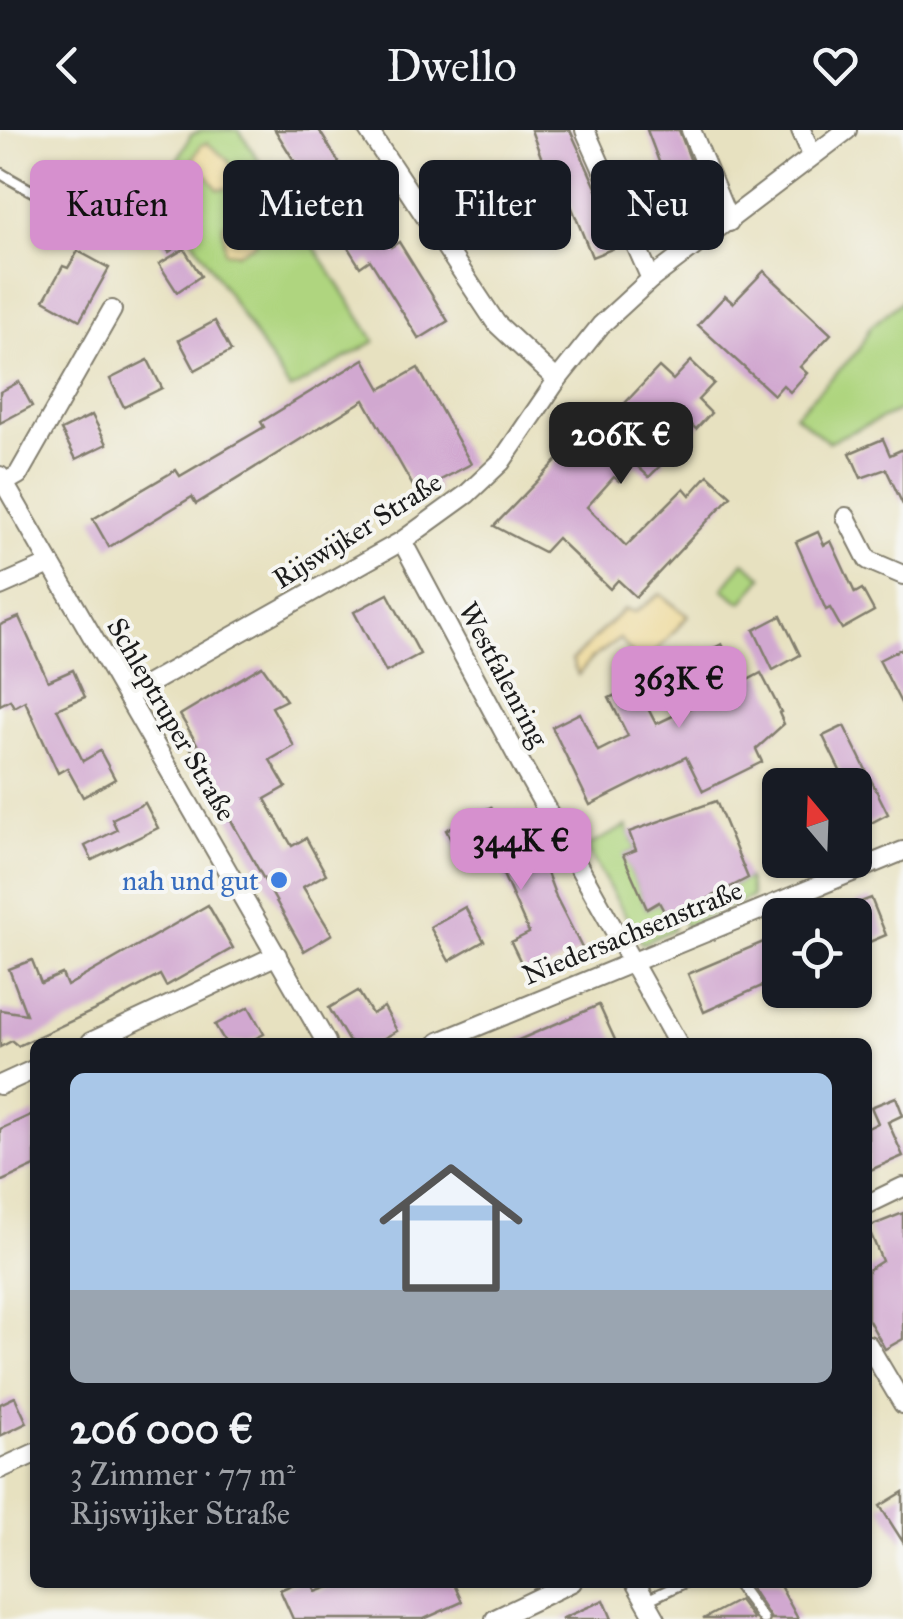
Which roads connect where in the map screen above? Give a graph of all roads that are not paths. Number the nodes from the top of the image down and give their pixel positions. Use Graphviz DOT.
graph roads {
  1 [pos="368,130"];
  2 [pos="585,130"];
  3 [pos="691,130"];
  4 [pos="802,130"];
  5 [pos="847,130"];
  6 [pos="812,155"];
  7 [pos="0,173"];
  8 [pos="30,190"];
  9 [pos="729,222"];
  10 [pos="651,279"];
  11 [pos="112,310"];
  12 [pos="557,380"];
  13 [pos="2,480"];
  14 [pos="846,517"];
  15 [pos="402,540"];
  16 [pos="50,564"];
  17 [pos="903,575"];
  18 [pos="0,586"];
  19 [pos="126,696"];
  20 [pos="903,850"];
  21 [pos="277,955"];
  22 [pos="631,961"];
  23 [pos="100,1038"];
  24 [pos="324,1038"];
  25 [pos="448,1038"];
  26 [pos="675,1038"];
  27 [pos="30,1071"];
  28 [pos="0,1085"];
  29 [pos="903,1187"];
  30 [pos="872,1202"];
  31 [pos="872,1352"];
  32 [pos="903,1404"];
  33 [pos="30,1454"];
  34 [pos="0,1469"];
  35 [pos="560,1588"];
  36 [pos="638,1588"];
  37 [pos="672,1588"];
  38 [pos="740,1588"];
  39 [pos="645,1601"];
  40 [pos="495,1619"];
  41 [pos="656,1619"];
  42 [pos="763,1619"];
  1 -- 12 [label="street"];
  2 -- 10 [label="street"];
  3 -- 9 [label="street"];
  4 -- 6 [label="street"];
  5 -- 6 [label="street, Rijswijker Straße"];
  6 -- 9 [label="street, Rijswijker Straße"];
  7 -- 8 [label="lane"];
  9 -- 10 [label="street, Rijswijker Straße"];
  10 -- 12 [label="street, Rijswijker Straße"];
  11 -- 13 [label="street"];
  12 -- 15 [label="street, Rijswijker Straße"];
  13 -- 16 [label="street, Schleptruper Straße"];
  14 -- 17 [label="street"];
  15 -- 19 [label="street, Rijswijker Straße"];
  15 -- 22 [label="street, Westfalenring"];
  16 -- 18 [label="street"];
  16 -- 19 [label="street, Schleptruper Straße"];
  19 -- 21 [label="street, Schleptruper Straße"];
  20 -- 22 [label="street, Niedersachsenstraße"];
  21 -- 23 [label="street"];
  21 -- 24 [label="street, Schleptruper Straße"];
  22 -- 25 [label="street, Niedersachsenstraße"];
  22 -- 26 [label="street, Westfalenring"];
  27 -- 28 [label="street"];
  29 -- 30 [label="street"];
  31 -- 32 [label="street"];
  33 -- 34 [label="street"];
  35 -- 40 [label="street"];
  36 -- 39 [label="street"];
  37 -- 39 [label="lane"];
  38 -- 42 [label="lane"];
  39 -- 41 [label="street"];
}
